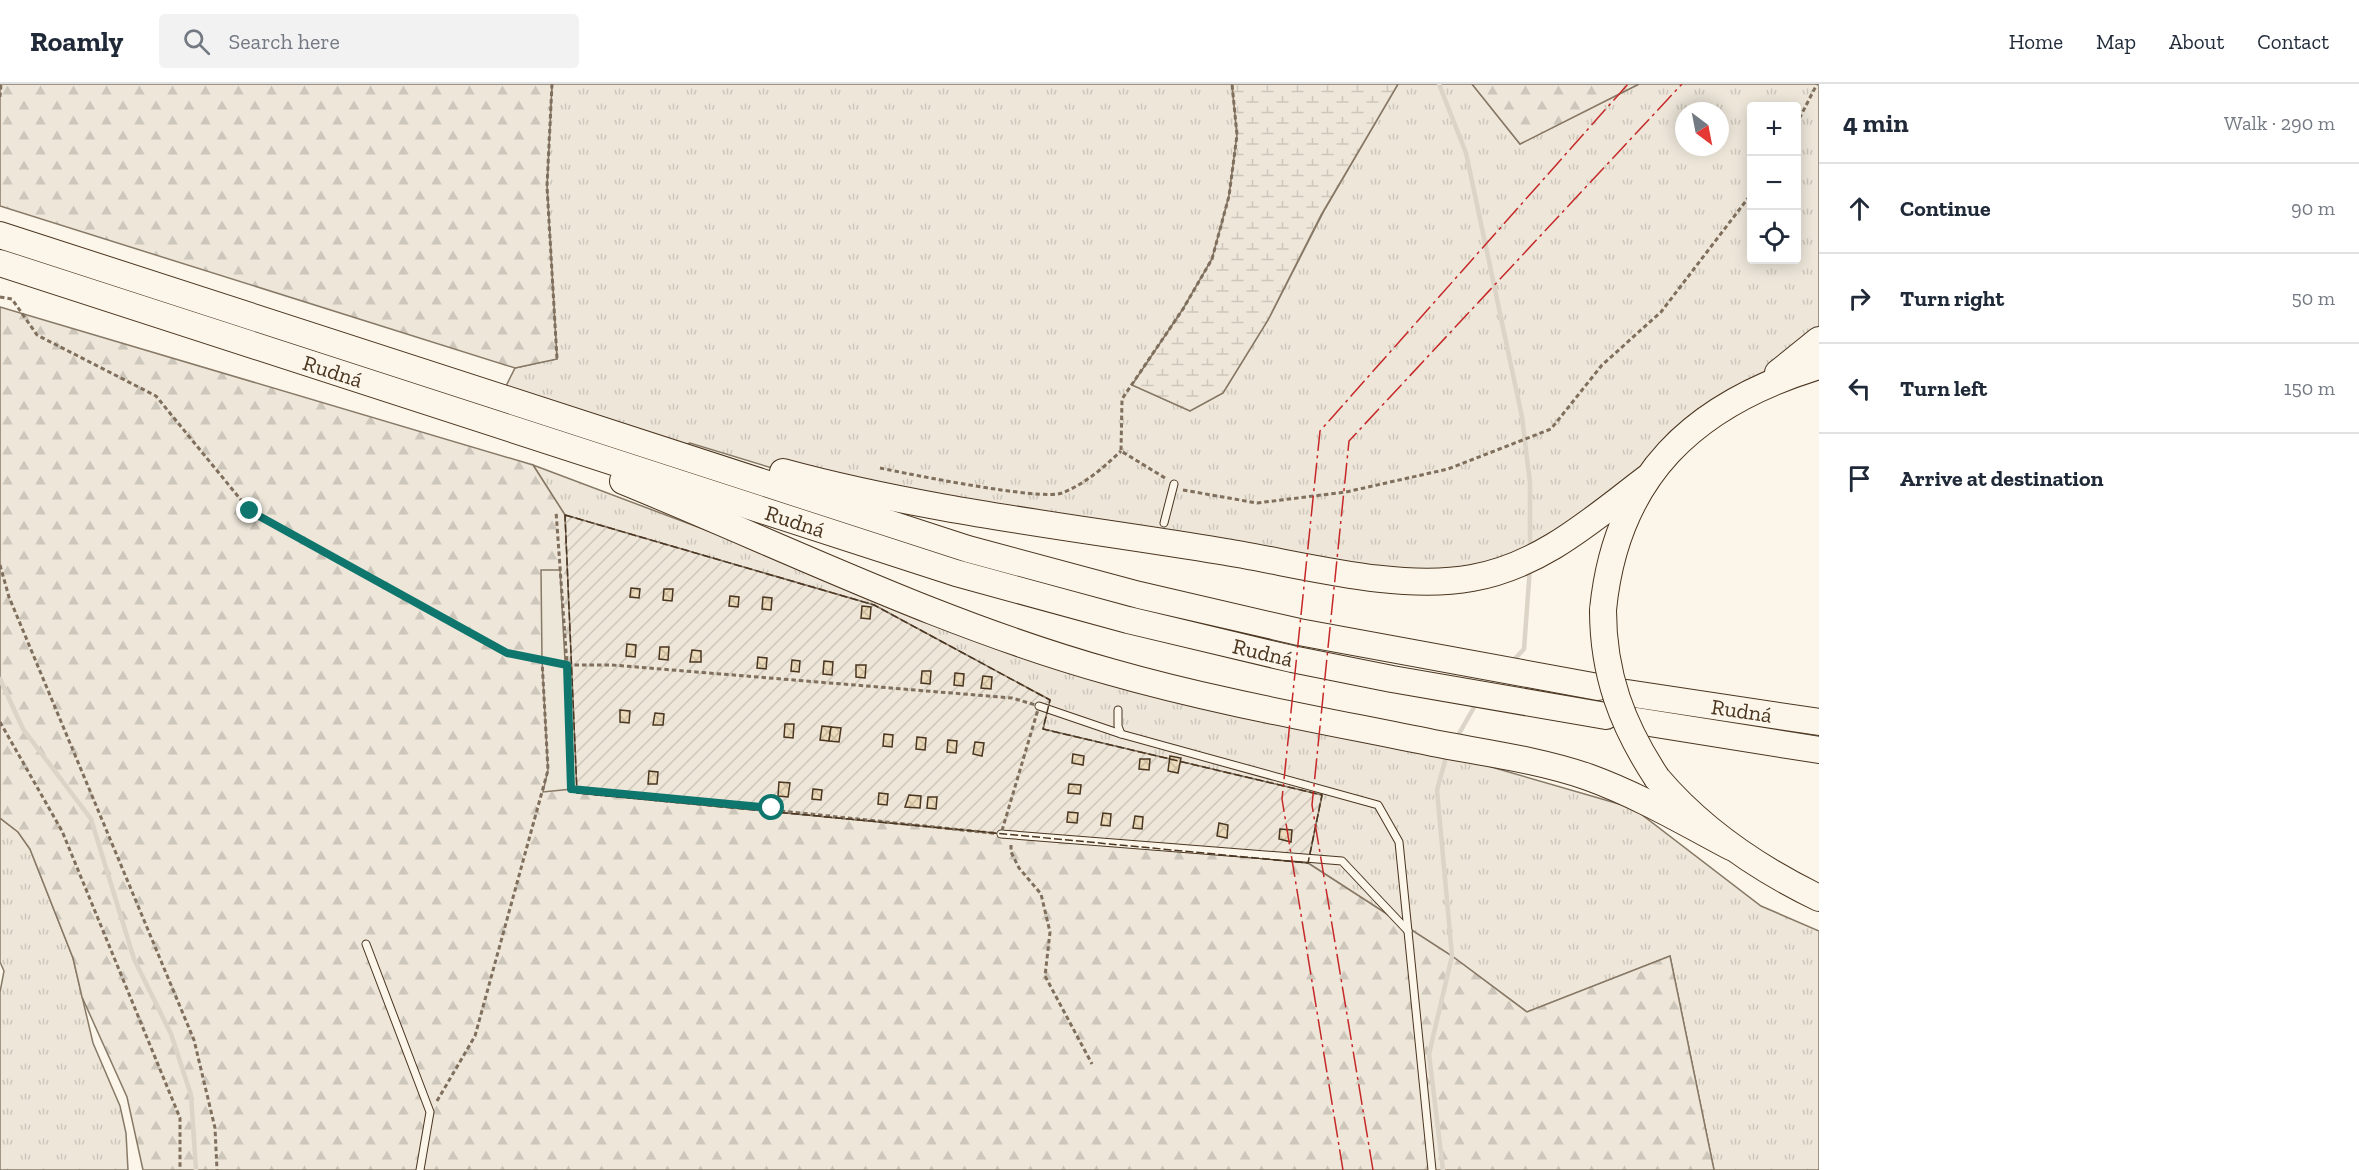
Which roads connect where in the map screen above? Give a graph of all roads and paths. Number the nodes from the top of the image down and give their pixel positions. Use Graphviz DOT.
graph roads {
  1 [pos="1,84"];
  2 [pos="552,84"];
  3 [pos="1232,84"];
  4 [pos="1817,84"];
  5 [pos="0,97"];
  6 [pos="1801,117"];
  7 [pos="1747,199"];
  8 [pos="0,235"];
  9 [pos="0,263"];
  10 [pos="0,297"];
  11 [pos="1819,340"];
  12 [pos="557,359"];
  13 [pos="1819,366"];
  14 [pos="1762,386"];
  15 [pos="468,415"];
  16 [pos="668,450"];
  17 [pos="1121,451"];
  18 [pos="880,468"];
  19 [pos="1647,478"];
  20 [pos="1174,484"];
  21 [pos="556,511"];
  22 [pos="1164,523"];
  23 [pos="0,565"];
  24 [pos="542,660"];
  25 [pos="567,665"];
  26 [pos="1598,687"];
  27 [pos="1627,693"];
  28 [pos="1039,706"];
  29 [pos="1118,710"];
  30 [pos="1606,716"];
  31 [pos="1637,720"];
  32 [pos="0,722"];
  33 [pos="1819,722"];
  34 [pos="1121,734"];
  35 [pos="1819,750"];
  36 [pos="1001,834"];
  37 [pos="1011,843"];
  38 [pos="1731,847"];
  39 [pos="1819,898"];
  40 [pos="1409,931"];
  41 [pos="366,945"];
  42 [pos="1092,1064"];
  43 [pos="430,1112"];
  44 [pos="180,1170"];
  45 [pos="217,1170"];
  46 [pos="420,1170"];
  47 [pos="1432,1170"];
  1 -- 5 [label="path"];
  2 -- 12 [label="path"];
  3 -- 17 [label="path"];
  4 -- 6 [label="path"];
  7 -- 20 [label="path"];
  8 -- 16 [label="highway, Rudná"];
  9 -- 15 [label="highway, Rudná"];
  10 -- 24 [label="path"];
  11 -- 14 [label="highway"];
  13 -- 14 [label="highway"];
  14 -- 19 [label="highway"];
  15 -- 30 [label="highway, Rudná"];
  15 -- 38 [label="highway"];
  16 -- 19 [label="highway"];
  16 -- 26 [label="highway, Rudná"];
  17 -- 18 [label="path"];
  17 -- 20 [label="path"];
  19 -- 38 [label="highway, bridge"];
  20 -- 22 [label="lane"];
  21 -- 25 [label="path"];
  23 -- 45 [label="path"];
  24 -- 25 [label="path"];
  24 -- 43 [label="path"];
  25 -- 28 [label="path"];
  25 -- 36 [label="path"];
  27 -- 33 [label="highway, Rudná"];
  28 -- 34 [label="lane"];
  28 -- 36 [label="path"];
  29 -- 34 [label="lane"];
  31 -- 35 [label="highway, Rudná"];
  32 -- 44 [label="path"];
  34 -- 40 [label="lane"];
  36 -- 40 [label="lane"];
  37 -- 42 [label="path"];
  38 -- 39 [label="highway"];
  40 -- 47 [label="lane"];
  41 -- 43 [label="lane"];
  43 -- 46 [label="lane"];
}
